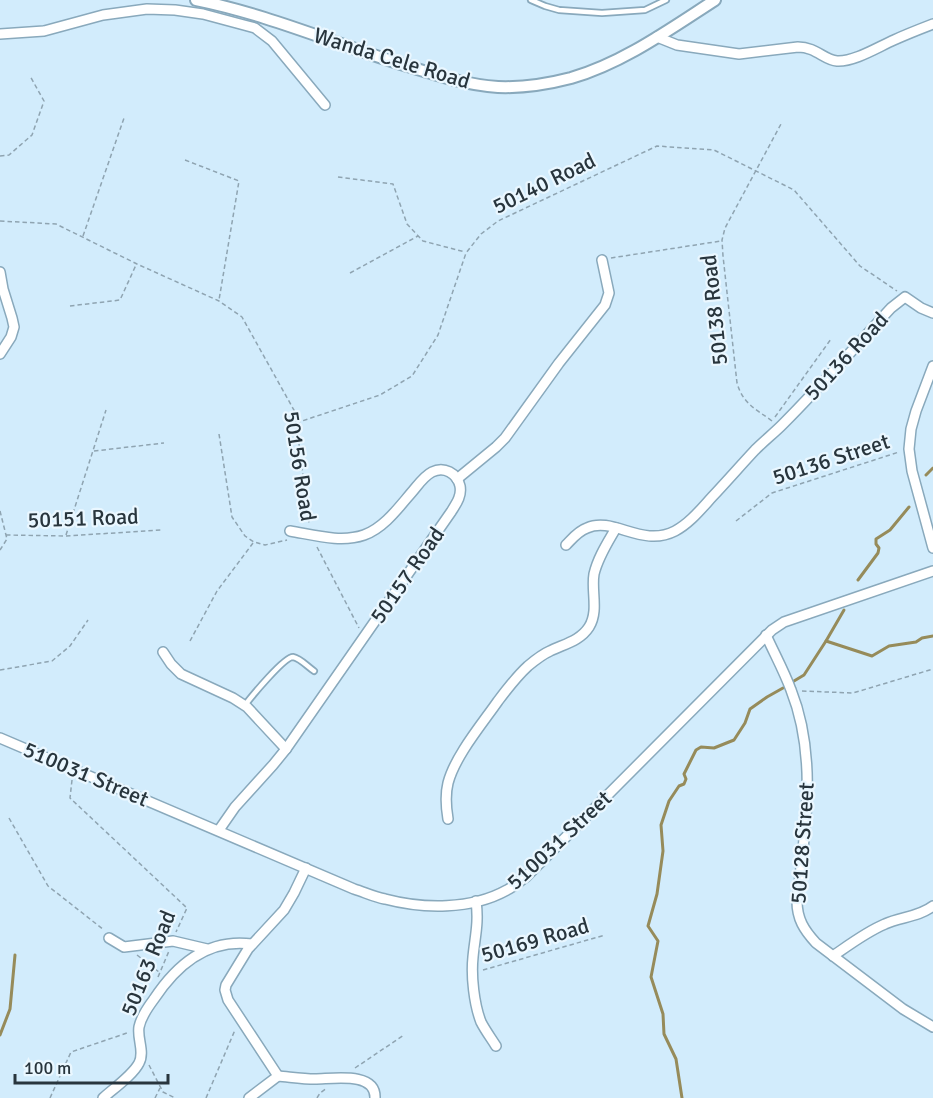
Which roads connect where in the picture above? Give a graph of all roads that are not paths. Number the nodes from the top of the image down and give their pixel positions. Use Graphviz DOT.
graph roads {
  1 [pos="196,0"];
  2 [pos="531,0"];
  3 [pos="666,0"];
  4 [pos="715,0"];
  5 [pos="933,24"];
  6 [pos="0,34"];
  7 [pos="657,37"];
  8 [pos="325,105"];
  9 [pos="602,260"];
  10 [pos="0,272"];
  11 [pos="933,313"];
  12 [pos="0,354"];
  13 [pos="933,366"];
  14 [pos="457,479"];
  15 [pos="616,528"];
  16 [pos="289,536"];
  17 [pos="566,546"];
  18 [pos="933,548"];
  19 [pos="933,571"];
  20 [pos="766,635"];
  21 [pos="163,652"];
  22 [pos="314,671"];
  23 [pos="244,705"];
  24 [pos="0,738"];
  25 [pos="286,749"];
  26 [pos="448,819"];
  27 [pos="219,830"];
  28 [pos="306,868"];
  29 [pos="476,901"];
  30 [pos="933,906"];
  31 [pos="109,936"];
  32 [pos="252,944"];
  33 [pos="207,949"];
  34 [pos="833,957"];
  35 [pos="933,1027"];
  36 [pos="496,1046"];
  37 [pos="278,1076"];
  38 [pos="103,1098"];
  39 [pos="249,1098"];
  40 [pos="375,1098"];
  1 -- 7 [label="street, Wanda Cele Road"];
  2 -- 3 [label="lane"];
  4 -- 7 [label="street, Wanda Cele Road"];
  5 -- 7 [label="street"];
  6 -- 8 [label="street"];
  9 -- 14 [label="street"];
  10 -- 12 [label="street"];
  11 -- 15 [label="street, 50136 Road"];
  13 -- 18 [label="street"];
  14 -- 16 [label="street"];
  14 -- 25 [label="street, 50157 Road"];
  15 -- 17 [label="street, 50136 Road"];
  15 -- 26 [label="street"];
  19 -- 20 [label="street, 510031 Street"];
  20 -- 29 [label="street, 510031 Street"];
  20 -- 34 [label="street, 50128 Street"];
  21 -- 23 [label="street"];
  22 -- 23 [label="lane"];
  23 -- 25 [label="street"];
  24 -- 27 [label="street, 510031 Street"];
  25 -- 27 [label="street"];
  27 -- 28 [label="street, 510031 Street"];
  28 -- 29 [label="street, 510031 Street"];
  28 -- 32 [label="street"];
  29 -- 36 [label="street"];
  30 -- 34 [label="street"];
  31 -- 33 [label="street"];
  32 -- 33 [label="street"];
  32 -- 37 [label="street"];
  33 -- 38 [label="street"];
  34 -- 35 [label="street, 50128 Street"];
  37 -- 39 [label="street"];
  37 -- 40 [label="street"];
}
